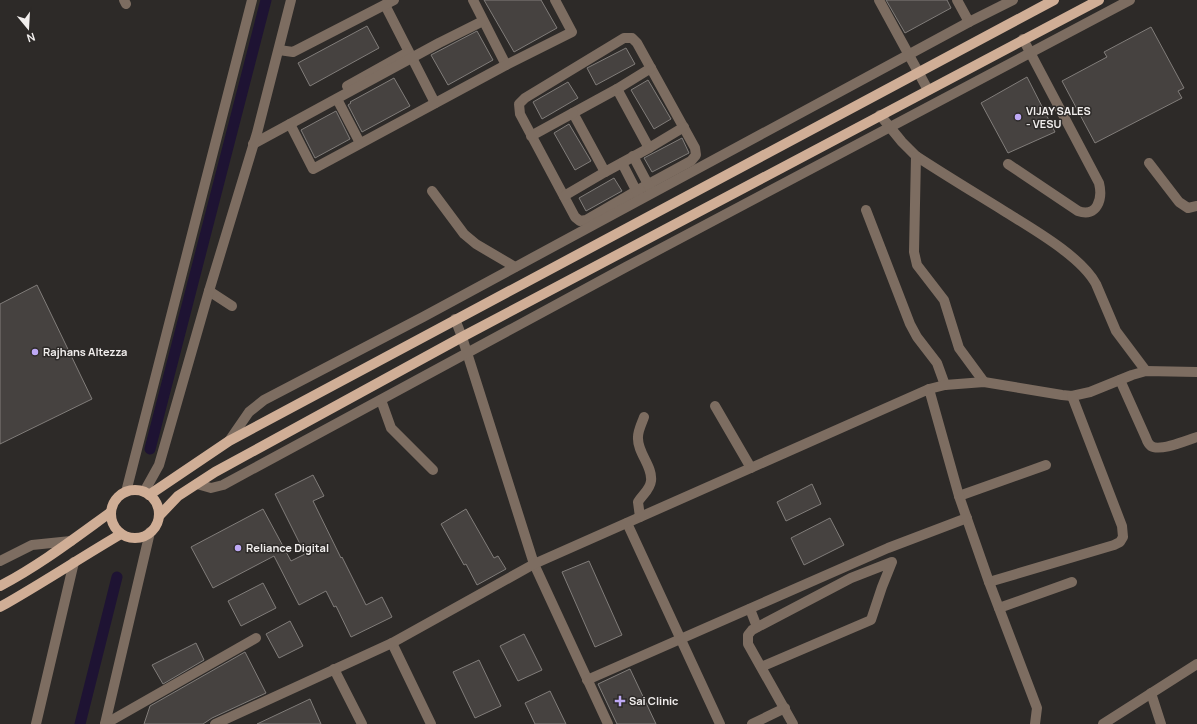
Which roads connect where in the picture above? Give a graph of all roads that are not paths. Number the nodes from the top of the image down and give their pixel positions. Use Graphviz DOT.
graph roads {
  1 [pos="252,0"];
  2 [pos="291,0"];
  3 [pos="473,0"];
  4 [pos="555,0"];
  5 [pos="879,0"];
  6 [pos="1013,0"];
  7 [pos="1054,0"];
  8 [pos="1099,0"];
  9 [pos="1130,0"];
  10 [pos="958,1"];
  11 [pos="389,2"];
  12 [pos="483,21"];
  13 [pos="969,22"];
  14 [pos="1023,39"];
  15 [pos="279,50"];
  16 [pos="1030,52"];
  17 [pos="410,55"];
  18 [pos="909,55"];
  19 [pos="506,65"];
  20 [pos="651,68"];
  21 [pos="918,72"];
  22 [pos="617,88"];
  23 [pos="928,90"];
  24 [pos="337,99"];
  25 [pos="435,103"];
  26 [pos="573,113"];
  27 [pos="880,115"];
  28 [pos="285,125"];
  29 [pos="684,127"];
  30 [pos="890,127"];
  31 [pos="531,136"];
  32 [pos="255,140"];
  33 [pos="360,143"];
  34 [pos="649,148"];
  35 [pos="634,156"];
  36 [pos="916,156"];
  37 [pos="622,163"];
  38 [pos="1149,163"];
  39 [pos="1008,164"];
  40 [pos="605,172"];
  41 [pos="650,188"];
  42 [pos="432,191"];
  43 [pos="639,195"];
  44 [pos="564,196"];
  45 [pos="1197,206"];
  46 [pos="866,210"];
  47 [pos="515,267"];
  48 [pos="209,290"];
  49 [pos="232,306"];
  50 [pos="455,319"];
  51 [pos="462,337"];
  52 [pos="468,354"];
  53 [pos="1146,371"];
  54 [pos="1197,372"];
  55 [pos="1120,380"];
  56 [pos="984,382"];
  57 [pos="945,385"];
  58 [pos="929,390"];
  59 [pos="1072,396"];
  60 [pos="381,400"];
  61 [pos="715,406"];
  62 [pos="644,417"];
  63 [pos="1197,437"];
  64 [pos="228,441"];
  65 [pos="1046,465"];
  66 [pos="751,468"];
  67 [pos="433,470"];
  68 [pos="197,484"];
  69 [pos="126,492"];
  70 [pos="146,493"];
  71 [pos="959,496"];
  72 [pos="111,512"];
  73 [pos="159,516"];
  74 [pos="640,517"];
  75 [pos="967,518"];
  76 [pos="627,523"];
  77 [pos="150,532"];
  78 [pos="121,534"];
  79 [pos="71,541"];
  80 [pos="0,561"];
  81 [pos="74,562"];
  82 [pos="534,564"];
  83 [pos="989,582"];
  84 [pos="1072,582"];
  85 [pos="0,586"];
  86 [pos="0,607"];
  87 [pos="999,608"];
  88 [pos="750,609"];
  89 [pos="757,627"];
  90 [pos="256,638"];
  91 [pos="680,639"];
  92 [pos="392,643"];
  93 [pos="1197,664"];
  94 [pos="761,667"];
  95 [pos="334,669"];
  96 [pos="587,680"];
  97 [pos="1151,693"];
  98 [pos="785,708"];
  99 [pos="36,724"];
  100 [pos="105,724"];
  101 [pos="215,724"];
  102 [pos="362,724"];
  103 [pos="431,724"];
  104 [pos="608,724"];
  105 [pos="720,724"];
  106 [pos="752,724"];
  107 [pos="793,724"];
  108 [pos="1035,724"];
  109 [pos="1103,724"];
  110 [pos="1161,724"];
  1 -- 69 [label="street"];
  2 -- 15 [label="street"];
  3 -- 12 [label="street"];
  4 -- 19 [label="street"];
  5 -- 18 [label="street"];
  6 -- 13 [label="street"];
  7 -- 21 [label="main road"];
  8 -- 14 [label="main road"];
  9 -- 16 [label="street"];
  10 -- 13 [label="street"];
  11 -- 15 [label="street"];
  11 -- 17 [label="street"];
  12 -- 17 [label="street"];
  12 -- 19 [label="street"];
  13 -- 18 [label="street"];
  14 -- 16 [label="street"];
  14 -- 23 [label="main road"];
  15 -- 32 [label="street"];
  16 -- 30 [label="street"];
  16 -- 39 [label="street"];
  17 -- 24 [label="street"];
  17 -- 25 [label="street"];
  17 -- 28 [label="street"];
  18 -- 21 [label="street"];
  18 -- 41 [label="street"];
  19 -- 25 [label="street"];
  20 -- 22 [label="street"];
  20 -- 29 [label="street"];
  20 -- 31 [label="street"];
  21 -- 23 [label="street"];
  21 -- 50 [label="main road"];
  22 -- 26 [label="street"];
  22 -- 34 [label="street"];
  23 -- 27 [label="main road"];
  24 -- 28 [label="street"];
  24 -- 33 [label="street"];
  25 -- 33 [label="street"];
  26 -- 31 [label="street"];
  26 -- 40 [label="street"];
  27 -- 30 [label="street"];
  27 -- 51 [label="main road"];
  28 -- 32 [label="street"];
  28 -- 33 [label="street"];
  29 -- 34 [label="street"];
  29 -- 41 [label="street"];
  30 -- 36 [label="street"];
  30 -- 52 [label="street"];
  31 -- 44 [label="street"];
  32 -- 48 [label="street"];
  34 -- 35 [label="street"];
  35 -- 37 [label="street"];
  35 -- 41 [label="street"];
  36 -- 53 [label="street"];
  36 -- 56 [label="street"];
  37 -- 40 [label="street"];
  37 -- 43 [label="street"];
  38 -- 45 [label="street"];
  40 -- 44 [label="street"];
  41 -- 43 [label="street"];
  42 -- 47 [label="street"];
  43 -- 44 [label="street"];
  43 -- 47 [label="street"];
  46 -- 57 [label="street"];
  47 -- 64 [label="street"];
  48 -- 49 [label="street"];
  48 -- 70 [label="street"];
  50 -- 51 [label="street"];
  50 -- 64 [label="main road"];
  51 -- 52 [label="street"];
  51 -- 68 [label="main road"];
  52 -- 60 [label="street"];
  52 -- 82 [label="street"];
  53 -- 54 [label="street"];
  53 -- 55 [label="street"];
  55 -- 59 [label="street"];
  55 -- 63 [label="street"];
  56 -- 57 [label="street"];
  56 -- 59 [label="street"];
  57 -- 58 [label="street"];
  58 -- 66 [label="street"];
  58 -- 71 [label="street"];
  59 -- 83 [label="street"];
  60 -- 67 [label="street"];
  60 -- 68 [label="street"];
  61 -- 66 [label="street"];
  62 -- 74 [label="street"];
  64 -- 70 [label="main road"];
  65 -- 71 [label="street"];
  66 -- 74 [label="street"];
  68 -- 73 [label="main road"];
  69 -- 70 [label="main road"];
  69 -- 72 [label="main road"];
  70 -- 73 [label="main road"];
  71 -- 75 [label="street"];
  72 -- 78 [label="main road"];
  72 -- 79 [label="main road"];
  73 -- 77 [label="main road"];
  74 -- 76 [label="street"];
  75 -- 83 [label="street"];
  75 -- 88 [label="street"];
  76 -- 82 [label="street"];
  76 -- 91 [label="street"];
  77 -- 78 [label="main road"];
  77 -- 100 [label="street"];
  78 -- 81 [label="main road"];
  79 -- 80 [label="street"];
  79 -- 85 [label="main road"];
  81 -- 86 [label="main road"];
  81 -- 99 [label="street"];
  82 -- 92 [label="street"];
  82 -- 96 [label="street"];
  83 -- 87 [label="street"];
  84 -- 87 [label="street"];
  87 -- 108 [label="street"];
  88 -- 89 [label="street"];
  88 -- 91 [label="street"];
  89 -- 94 [label="street"];
  89 -- 94 [label="street"];
  90 -- 100 [label="street"];
  91 -- 96 [label="street"];
  91 -- 105 [label="street"];
  92 -- 95 [label="street"];
  92 -- 103 [label="street"];
  93 -- 97 [label="street"];
  94 -- 98 [label="street"];
  95 -- 101 [label="street"];
  95 -- 102 [label="street"];
  96 -- 104 [label="street"];
  97 -- 109 [label="street"];
  97 -- 110 [label="street"];
  98 -- 106 [label="street"];
  98 -- 107 [label="street"];
}
